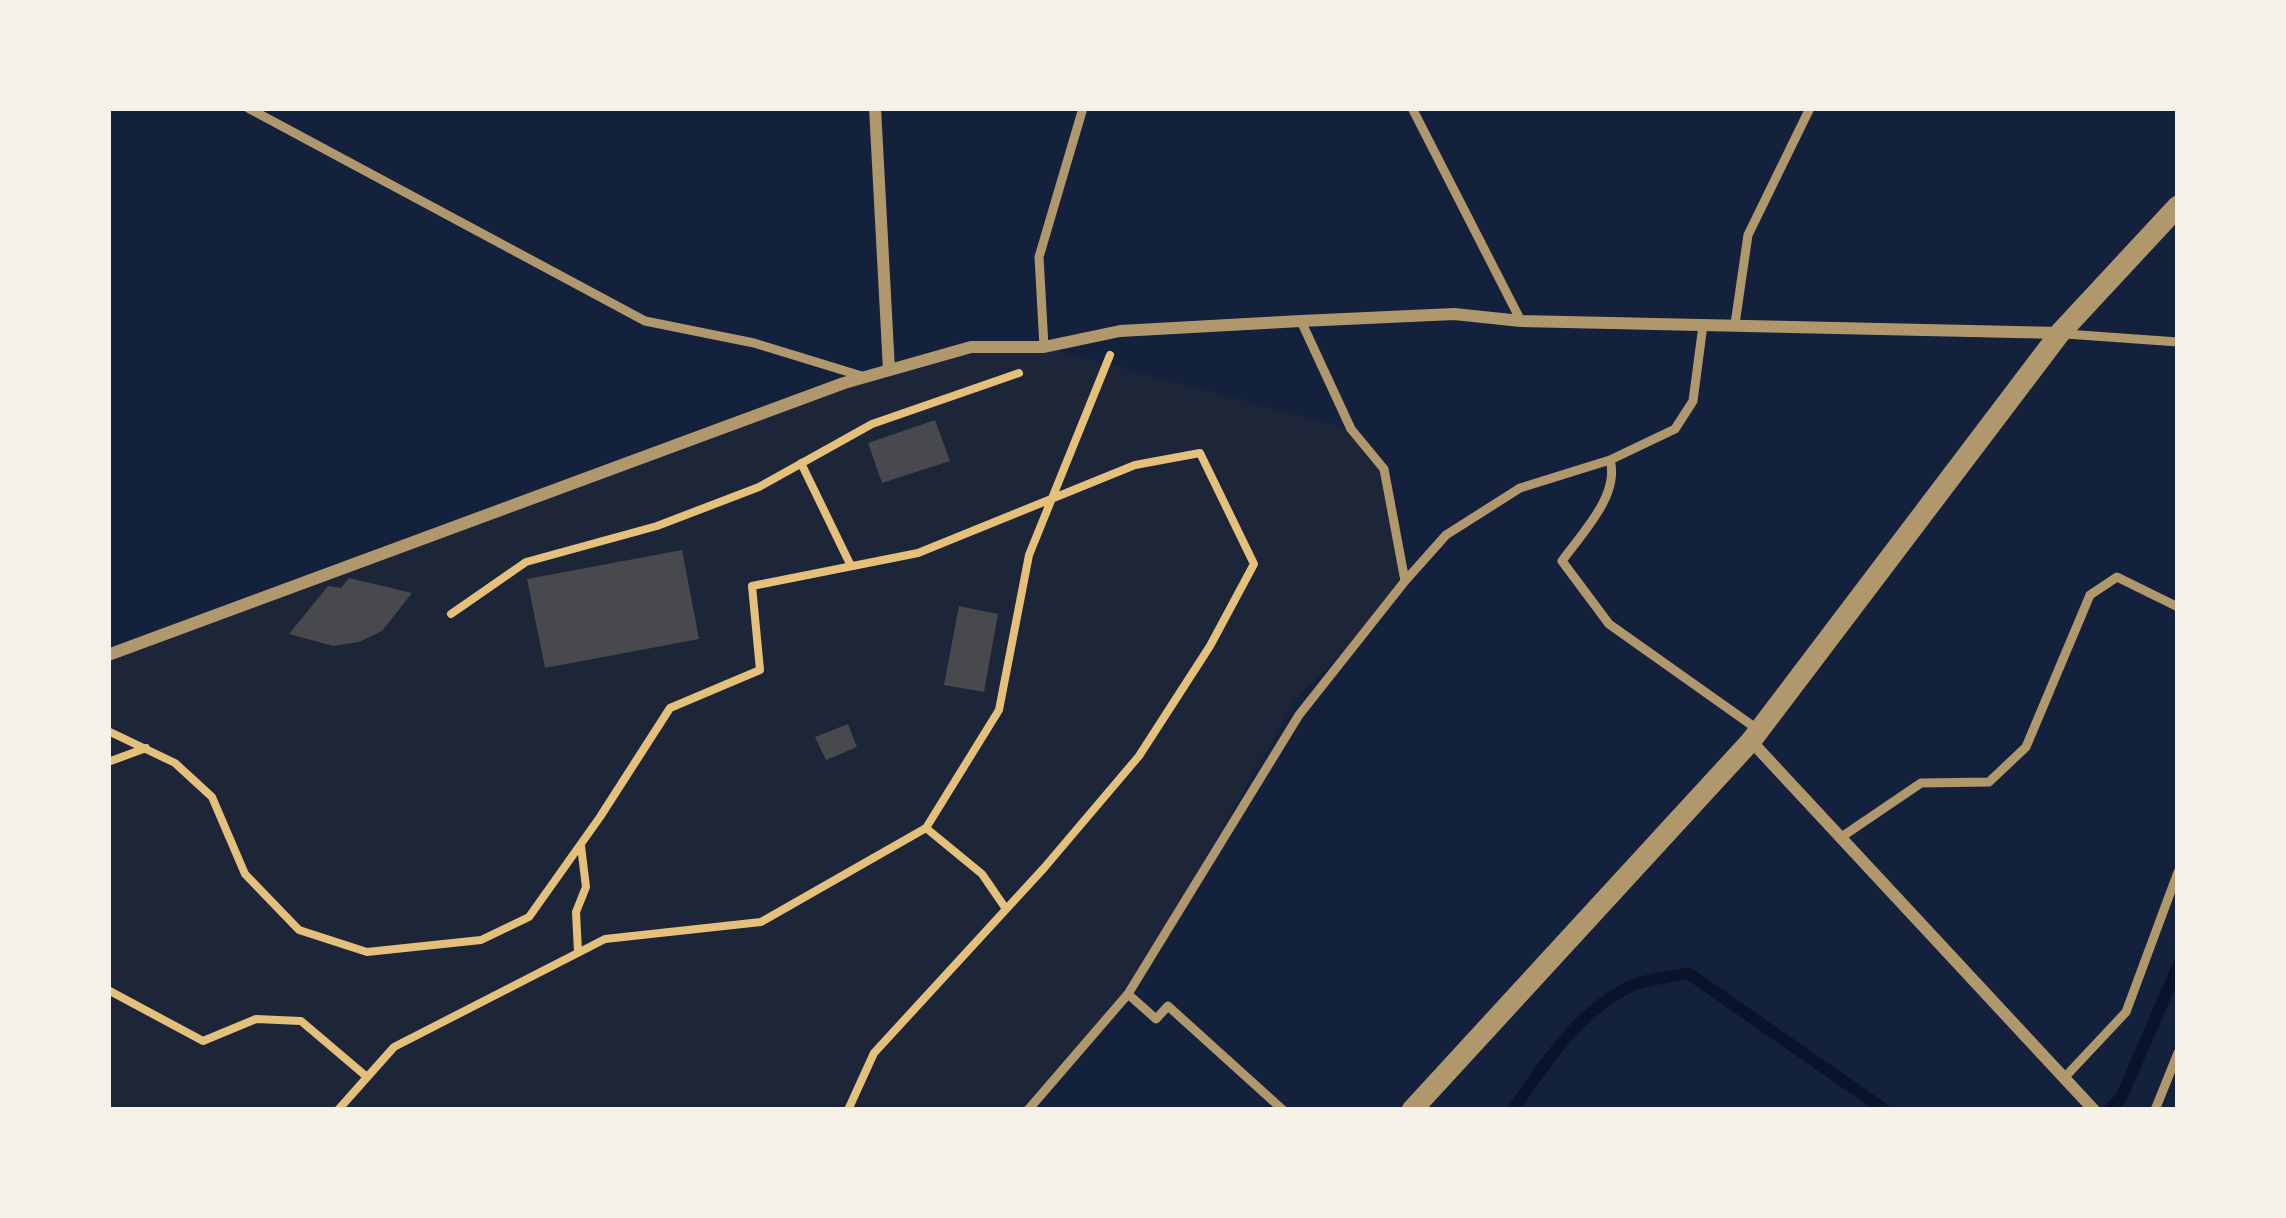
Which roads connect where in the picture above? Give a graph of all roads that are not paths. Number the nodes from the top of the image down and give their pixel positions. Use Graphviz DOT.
graph roads {
  1 [pos="248,108"];
  2 [pos="874,108"];
  3 [pos="1083,108"];
  4 [pos="1412,108"];
  5 [pos="1810,108"];
  6 [pos="2178,206"];
  7 [pos="1301,321"];
  8 [pos="1521,321"];
  9 [pos="1736,324"];
  10 [pos="1703,325"];
  11 [pos="2060,333"];
  12 [pos="2178,342"];
  13 [pos="1044,347"];
  14 [pos="889,370"];
  15 [pos="865,377"];
  16 [pos="1610,460"];
  17 [pos="1406,581"];
  18 [pos="2178,607"];
  19 [pos="108,655"];
  20 [pos="1755,736"];
  21 [pos="1840,838"];
  22 [pos="2178,872"];
  23 [pos="1128,994"];
  24 [pos="2178,1053"];
  25 [pos="2066,1077"];
  26 [pos="1028,1110"];
  27 [pos="1283,1110"];
  28 [pos="1412,1110"];
  29 [pos="2094,1110"];
  30 [pos="2155,1110"];
  1 -- 15 [label="lane"];
  2 -- 14 [label="street"];
  3 -- 13 [label="lane"];
  4 -- 8 [label="lane"];
  5 -- 9 [label="lane"];
  6 -- 11 [label="street"];
  7 -- 8 [label="street"];
  7 -- 13 [label="street"];
  7 -- 17 [label="lane"];
  8 -- 10 [label="street"];
  9 -- 10 [label="street"];
  9 -- 11 [label="street"];
  10 -- 16 [label="lane"];
  11 -- 12 [label="lane"];
  11 -- 20 [label="street"];
  13 -- 14 [label="street"];
  14 -- 15 [label="street"];
  15 -- 19 [label="street"];
  16 -- 17 [label="lane"];
  16 -- 20 [label="lane"];
  17 -- 23 [label="lane"];
  18 -- 21 [label="lane"];
  20 -- 21 [label="street"];
  20 -- 28 [label="street"];
  21 -- 25 [label="street"];
  22 -- 25 [label="lane"];
  23 -- 26 [label="lane"];
  23 -- 27 [label="lane"];
  24 -- 30 [label="lane"];
  25 -- 29 [label="street"];
}
